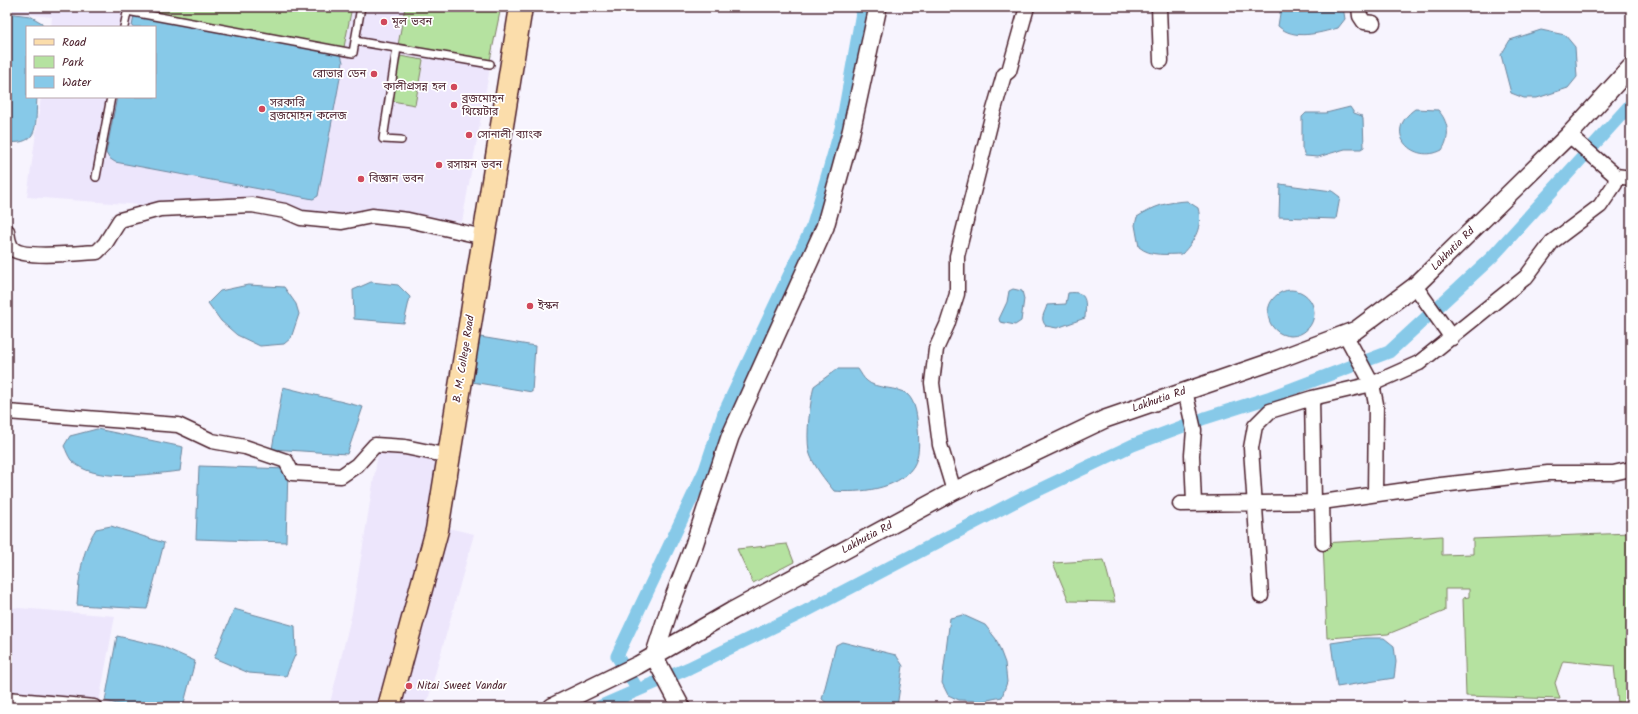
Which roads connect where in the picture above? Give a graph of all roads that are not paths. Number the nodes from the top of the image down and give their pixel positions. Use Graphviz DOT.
graph roads {
  1 [pos="361,7"];
  2 [pos="521,7"];
  3 [pos="878,7"];
  4 [pos="1027,7"];
  5 [pos="1158,7"];
  6 [pos="1359,7"];
  7 [pos="127,9"];
  8 [pos="1373,23"];
  9 [pos="124,26"];
  10 [pos="355,41"];
  11 [pos="397,48"];
  12 [pos="1161,61"];
  13 [pos="490,64"];
  14 [pos="1631,66"];
  15 [pos="111,98"];
  16 [pos="1569,135"];
  17 [pos="401,140"];
  18 [pos="1616,176"];
  19 [pos="96,177"];
  20 [pos="1631,178"];
  21 [pos="7,231"];
  22 [pos="484,237"];
  23 [pos="1415,286"];
  24 [pos="1345,334"];
  25 [pos="1452,338"];
  26 [pos="1372,384"];
  27 [pos="1185,391"];
  28 [pos="1312,398"];
  29 [pos="7,412"];
  30 [pos="449,456"];
  31 [pos="1631,469"];
  32 [pos="954,491"];
  33 [pos="1375,494"];
  34 [pos="1318,502"];
  35 [pos="1255,503"];
  36 [pos="1323,543"];
  37 [pos="1261,596"];
  38 [pos="656,660"];
  39 [pos="8,701"];
  40 [pos="94,707"];
  41 [pos="389,707"];
  42 [pos="552,707"];
  43 [pos="681,707"];
  1 -- 10 [label="lane"];
  2 -- 22 [label="main road, B. M. College Road"];
  3 -- 38 [label="street"];
  4 -- 32 [label="street"];
  5 -- 12 [label="street"];
  6 -- 8 [label="street"];
  7 -- 9 [label="lane"];
  7 -- 10 [label="lane"];
  10 -- 11 [label="lane"];
  11 -- 13 [label="lane"];
  11 -- 17 [label="lane"];
  14 -- 16 [label="street, Lakhutia Rd"];
  15 -- 19 [label="lane"];
  16 -- 18 [label="street"];
  16 -- 23 [label="street, Lakhutia Rd"];
  18 -- 20 [label="street"];
  18 -- 25 [label="street"];
  21 -- 22 [label="street"];
  22 -- 30 [label="main road, B. M. College Road"];
  23 -- 24 [label="street, Lakhutia Rd"];
  23 -- 25 [label="street"];
  24 -- 26 [label="street"];
  24 -- 27 [label="street, Lakhutia Rd"];
  25 -- 26 [label="street"];
  26 -- 28 [label="street"];
  26 -- 33 [label="street"];
  27 -- 32 [label="street, Lakhutia Rd"];
  27 -- 35 [label="street"];
  28 -- 34 [label="street"];
  28 -- 35 [label="street"];
  29 -- 30 [label="street"];
  30 -- 41 [label="main road, B. M. College Road"];
  31 -- 33 [label="street"];
  32 -- 38 [label="street, Lakhutia Rd"];
  33 -- 34 [label="street"];
  34 -- 35 [label="street"];
  34 -- 36 [label="street"];
  35 -- 37 [label="street"];
  38 -- 42 [label="street, Lakhutia Rd"];
  38 -- 43 [label="street"];
  39 -- 40 [label="street"];
}
